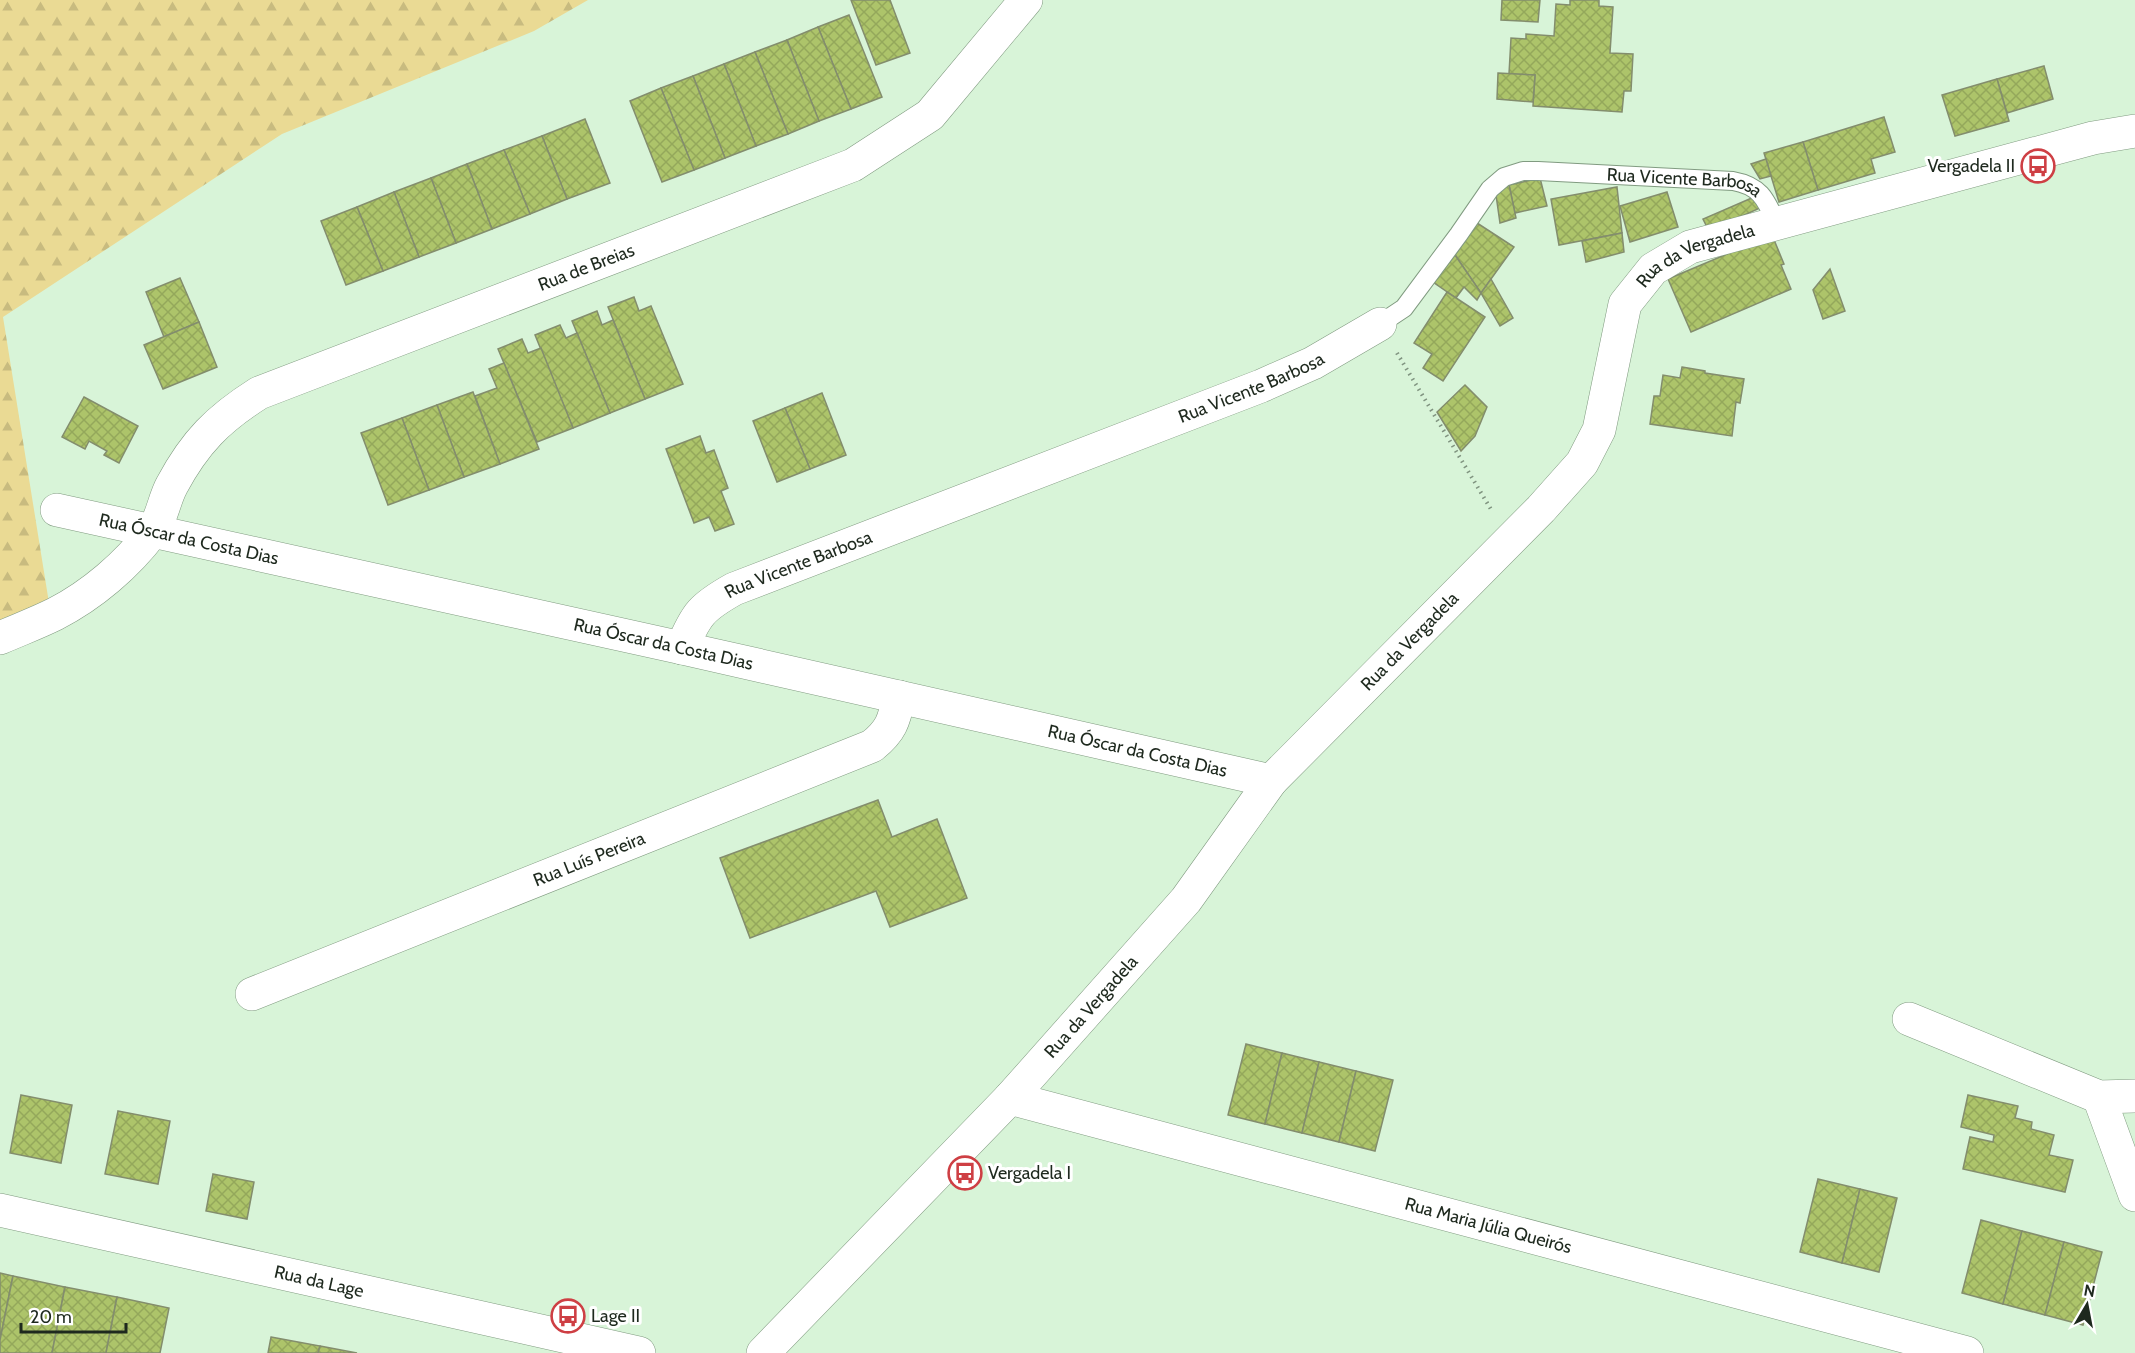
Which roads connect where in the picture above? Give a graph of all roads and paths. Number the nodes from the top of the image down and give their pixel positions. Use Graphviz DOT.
graph roads {
  1 [pos="1026,0"];
  2 [pos="2135,131"];
  3 [pos="1777,224"];
  4 [pos="1380,324"];
  5 [pos="57,510"];
  6 [pos="154,530"];
  7 [pos="1509,540"];
  8 [pos="0,638"];
  9 [pos="682,648"];
  10 [pos="899,697"];
  11 [pos="1270,781"];
  12 [pos="252,994"];
  13 [pos="1909,1019"];
  14 [pos="2135,1096"];
  15 [pos="2099,1097"];
  16 [pos="1010,1098"];
  17 [pos="2135,1195"];
  18 [pos="0,1210"];
  19 [pos="639,1353"];
  20 [pos="763,1353"];
  21 [pos="1967,1353"];
  1 -- 6 [label="street, Rua de Breias"];
  2 -- 3 [label="street, Rua da Vergadela"];
  3 -- 4 [label="lane, Rua Vicente Barbosa"];
  3 -- 7 [label="street, Rua da Vergadela"];
  4 -- 7 [label="path"];
  4 -- 9 [label="street, Rua Vicente Barbosa"];
  5 -- 6 [label="street, Rua Óscar da Costa Dias"];
  6 -- 8 [label="street"];
  6 -- 9 [label="street, Rua Óscar da Costa Dias"];
  7 -- 11 [label="street, Rua da Vergadela"];
  9 -- 10 [label="street, Rua Óscar da Costa Dias"];
  10 -- 11 [label="street, Rua Óscar da Costa Dias"];
  10 -- 12 [label="street, Rua Luís Pereira"];
  11 -- 16 [label="street, Rua da Vergadela"];
  13 -- 15 [label="street"];
  14 -- 15 [label="street"];
  15 -- 17 [label="street"];
  16 -- 20 [label="street, Rua da Vergadela"];
  16 -- 21 [label="street, Rua Maria Júlia Queirós"];
  18 -- 19 [label="street, Rua da Lage"];
}
